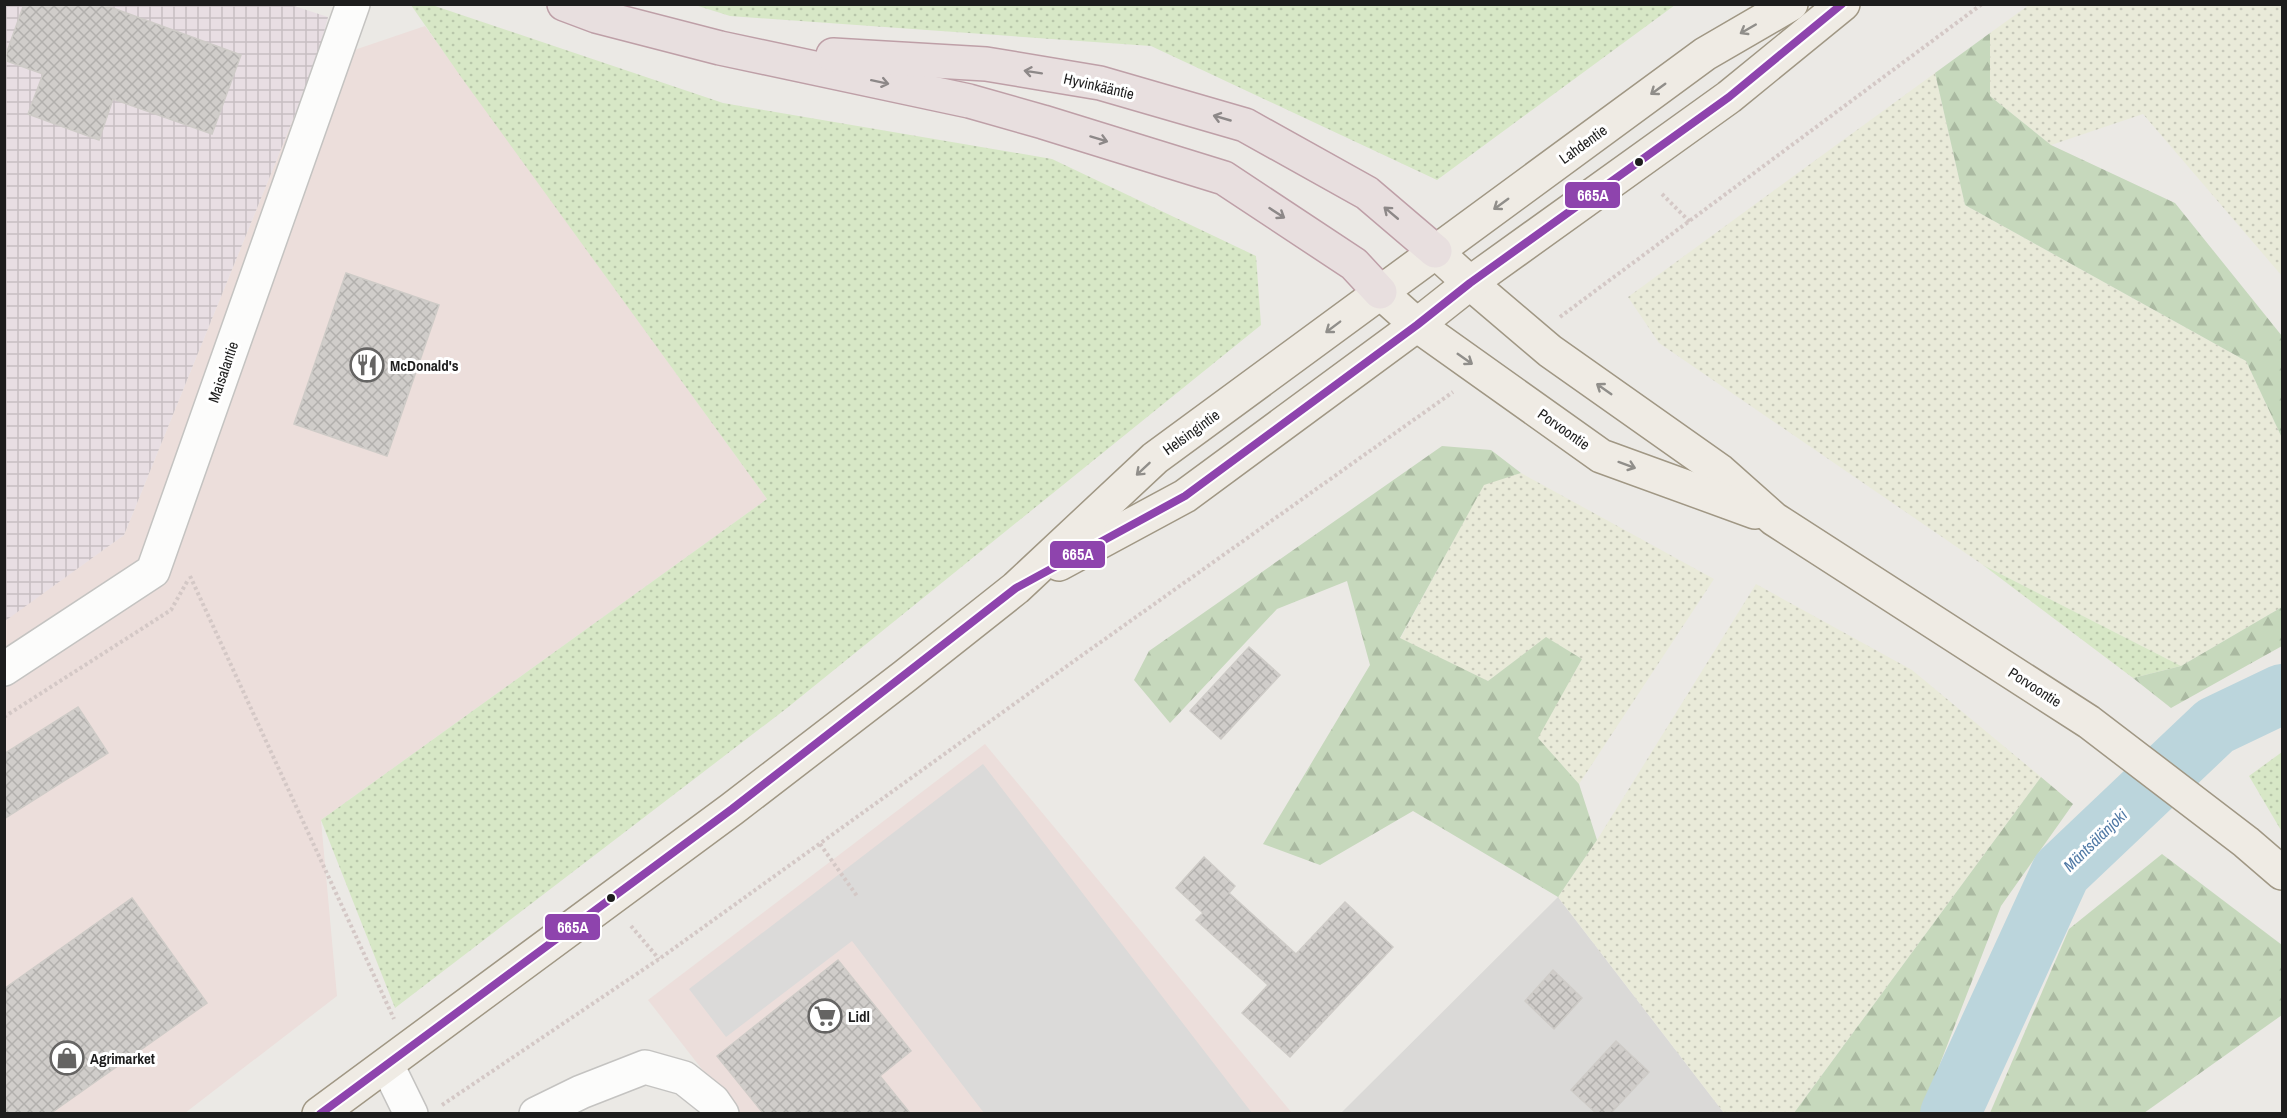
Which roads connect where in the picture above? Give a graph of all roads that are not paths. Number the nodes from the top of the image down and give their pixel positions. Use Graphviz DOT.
graph roads {
  1 [pos="352,4"];
  2 [pos="564,4"];
  3 [pos="1791,4"];
  4 [pos="1844,4"];
  5 [pos="720,48"];
  6 [pos="1435,251"];
  7 [pos="1470,283"];
  8 [pos="1380,292"];
  9 [pos="1417,326"];
  10 [pos="1774,519"];
  11 [pos="1016,588"];
  12 [pos="4,669"];
  13 [pos="2283,873"];
  14 [pos="397,1057"];
  15 [pos="425,1110"];
  16 [pos="319,1113"];
  17 [pos="536,1113"];
  18 [pos="722,1113"];
  1 -- 12 [label="street, Maisalantie"];
  2 -- 5 [label="highway, Hyvinkääntie"];
  3 -- 6 [label="main road, Lahdentie, one-way"];
  4 -- 7 [label="main road"];
  6 -- 5 [label="highway, Hyvinkääntie, one-way"];
  5 -- 8 [label="highway, Hyvinkääntie, one-way"];
  6 -- 7 [label="main road, Porvoontie"];
  6 -- 8 [label="main road, Lahdentie"];
  7 -- 9 [label="main road"];
  10 -- 7 [label="main road, Porvoontie, one-way"];
  8 -- 9 [label="main road, Porvoontie"];
  8 -- 11 [label="main road, Helsingintie, one-way"];
  9 -- 10 [label="main road, Porvoontie, one-way"];
  9 -- 11 [label="main road, Helsingintie"];
  10 -- 13 [label="main road, Porvoontie"];
  11 -- 14 [label="main road, Helsingintie"];
  14 -- 15 [label="street"];
  14 -- 16 [label="main road, Helsingintie"];
  17 -- 18 [label="street"];
}
